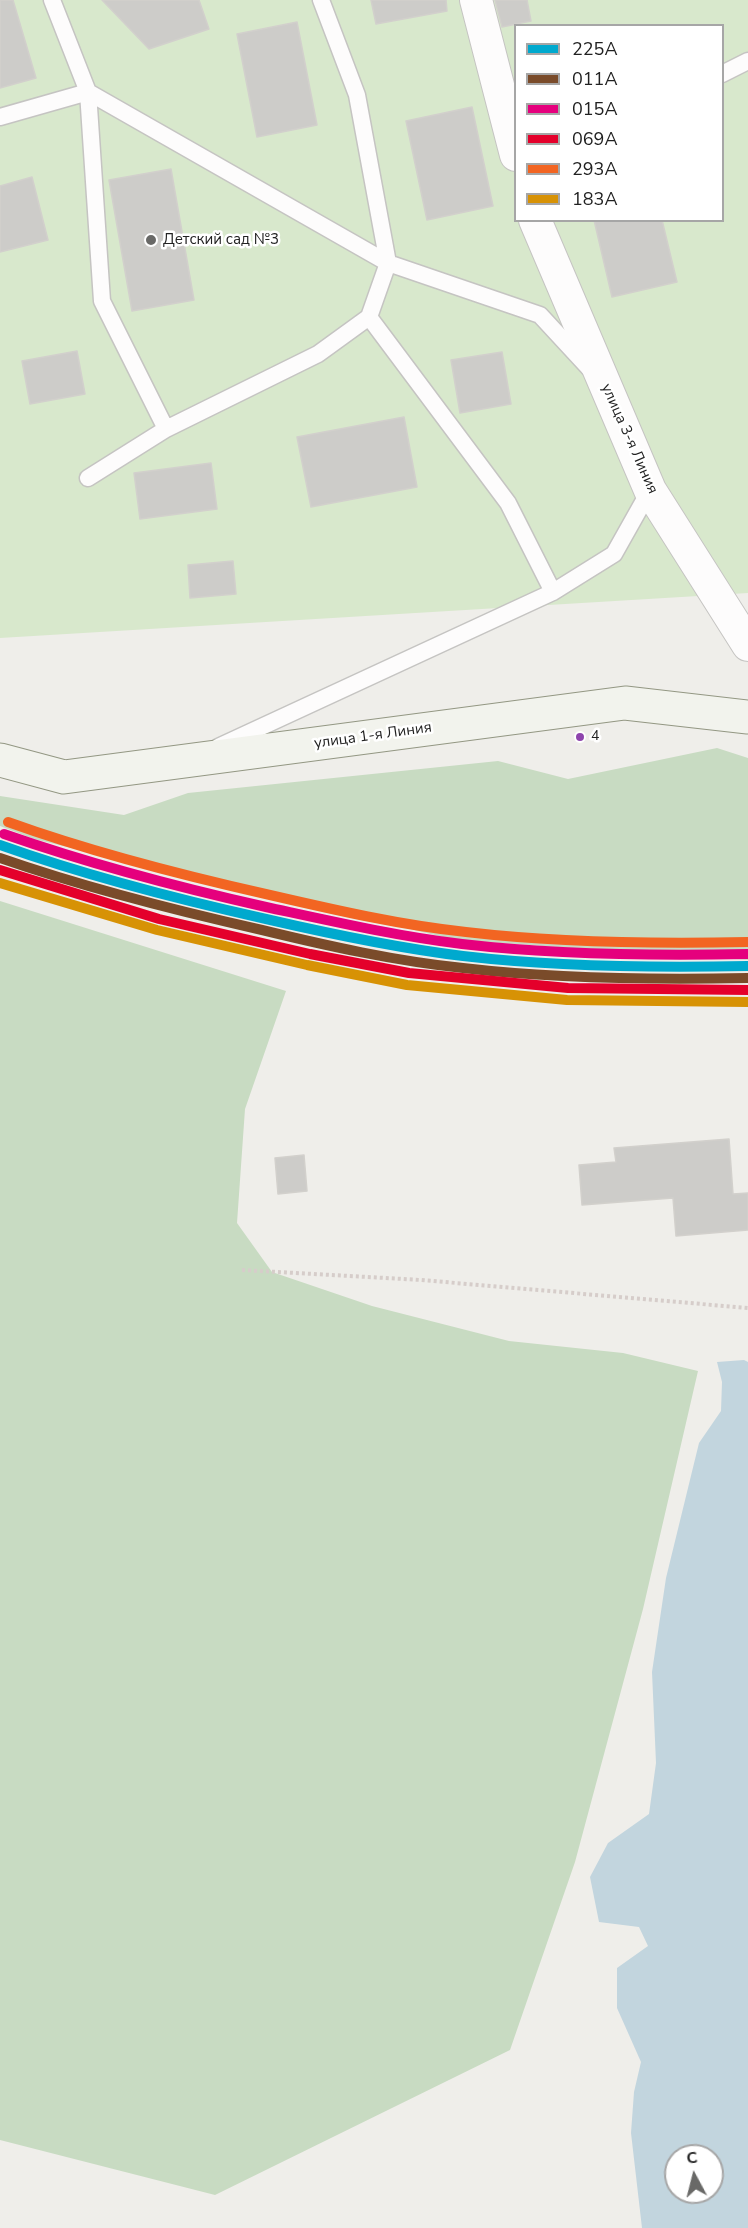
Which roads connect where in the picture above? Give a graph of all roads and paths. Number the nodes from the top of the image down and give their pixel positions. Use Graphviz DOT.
graph roads {
  1 [pos="52,0"];
  2 [pos="321,0"];
  3 [pos="476,0"];
  4 [pos="748,61"];
  5 [pos="724,73"];
  6 [pos="88,92"];
  7 [pos="0,117"];
  8 [pos="514,147"];
  9 [pos="536,222"];
  10 [pos="388,263"];
  11 [pos="369,317"];
  12 [pos="605,386"];
  13 [pos="166,429"];
  14 [pos="88,478"];
  15 [pos="650,490"];
  16 [pos="553,592"];
  17 [pos="748,645"];
  18 [pos="748,717"];
  19 [pos="0,760"];
  20 [pos="188,761"];
  21 [pos="242,1270"];
  22 [pos="748,1308"];
  1 -- 6 [label="lane"];
  2 -- 10 [label="lane"];
  3 -- 8 [label="street"];
  4 -- 5 [label="lane"];
  6 -- 7 [label="lane"];
  6 -- 10 [label="lane"];
  6 -- 13 [label="lane"];
  9 -- 12 [label="street, улица 3-я Линия"];
  10 -- 11 [label="lane"];
  10 -- 12 [label="lane"];
  11 -- 13 [label="lane"];
  11 -- 16 [label="lane"];
  12 -- 15 [label="street, улица 3-я Линия"];
  13 -- 14 [label="lane"];
  15 -- 16 [label="lane"];
  15 -- 17 [label="street, улица 3-я Линия"];
  16 -- 20 [label="lane"];
  18 -- 20 [label="street, улица 1-я Линия"];
  19 -- 20 [label="street, улица 1-я Линия"];
  21 -- 22 [label="path"];
}
